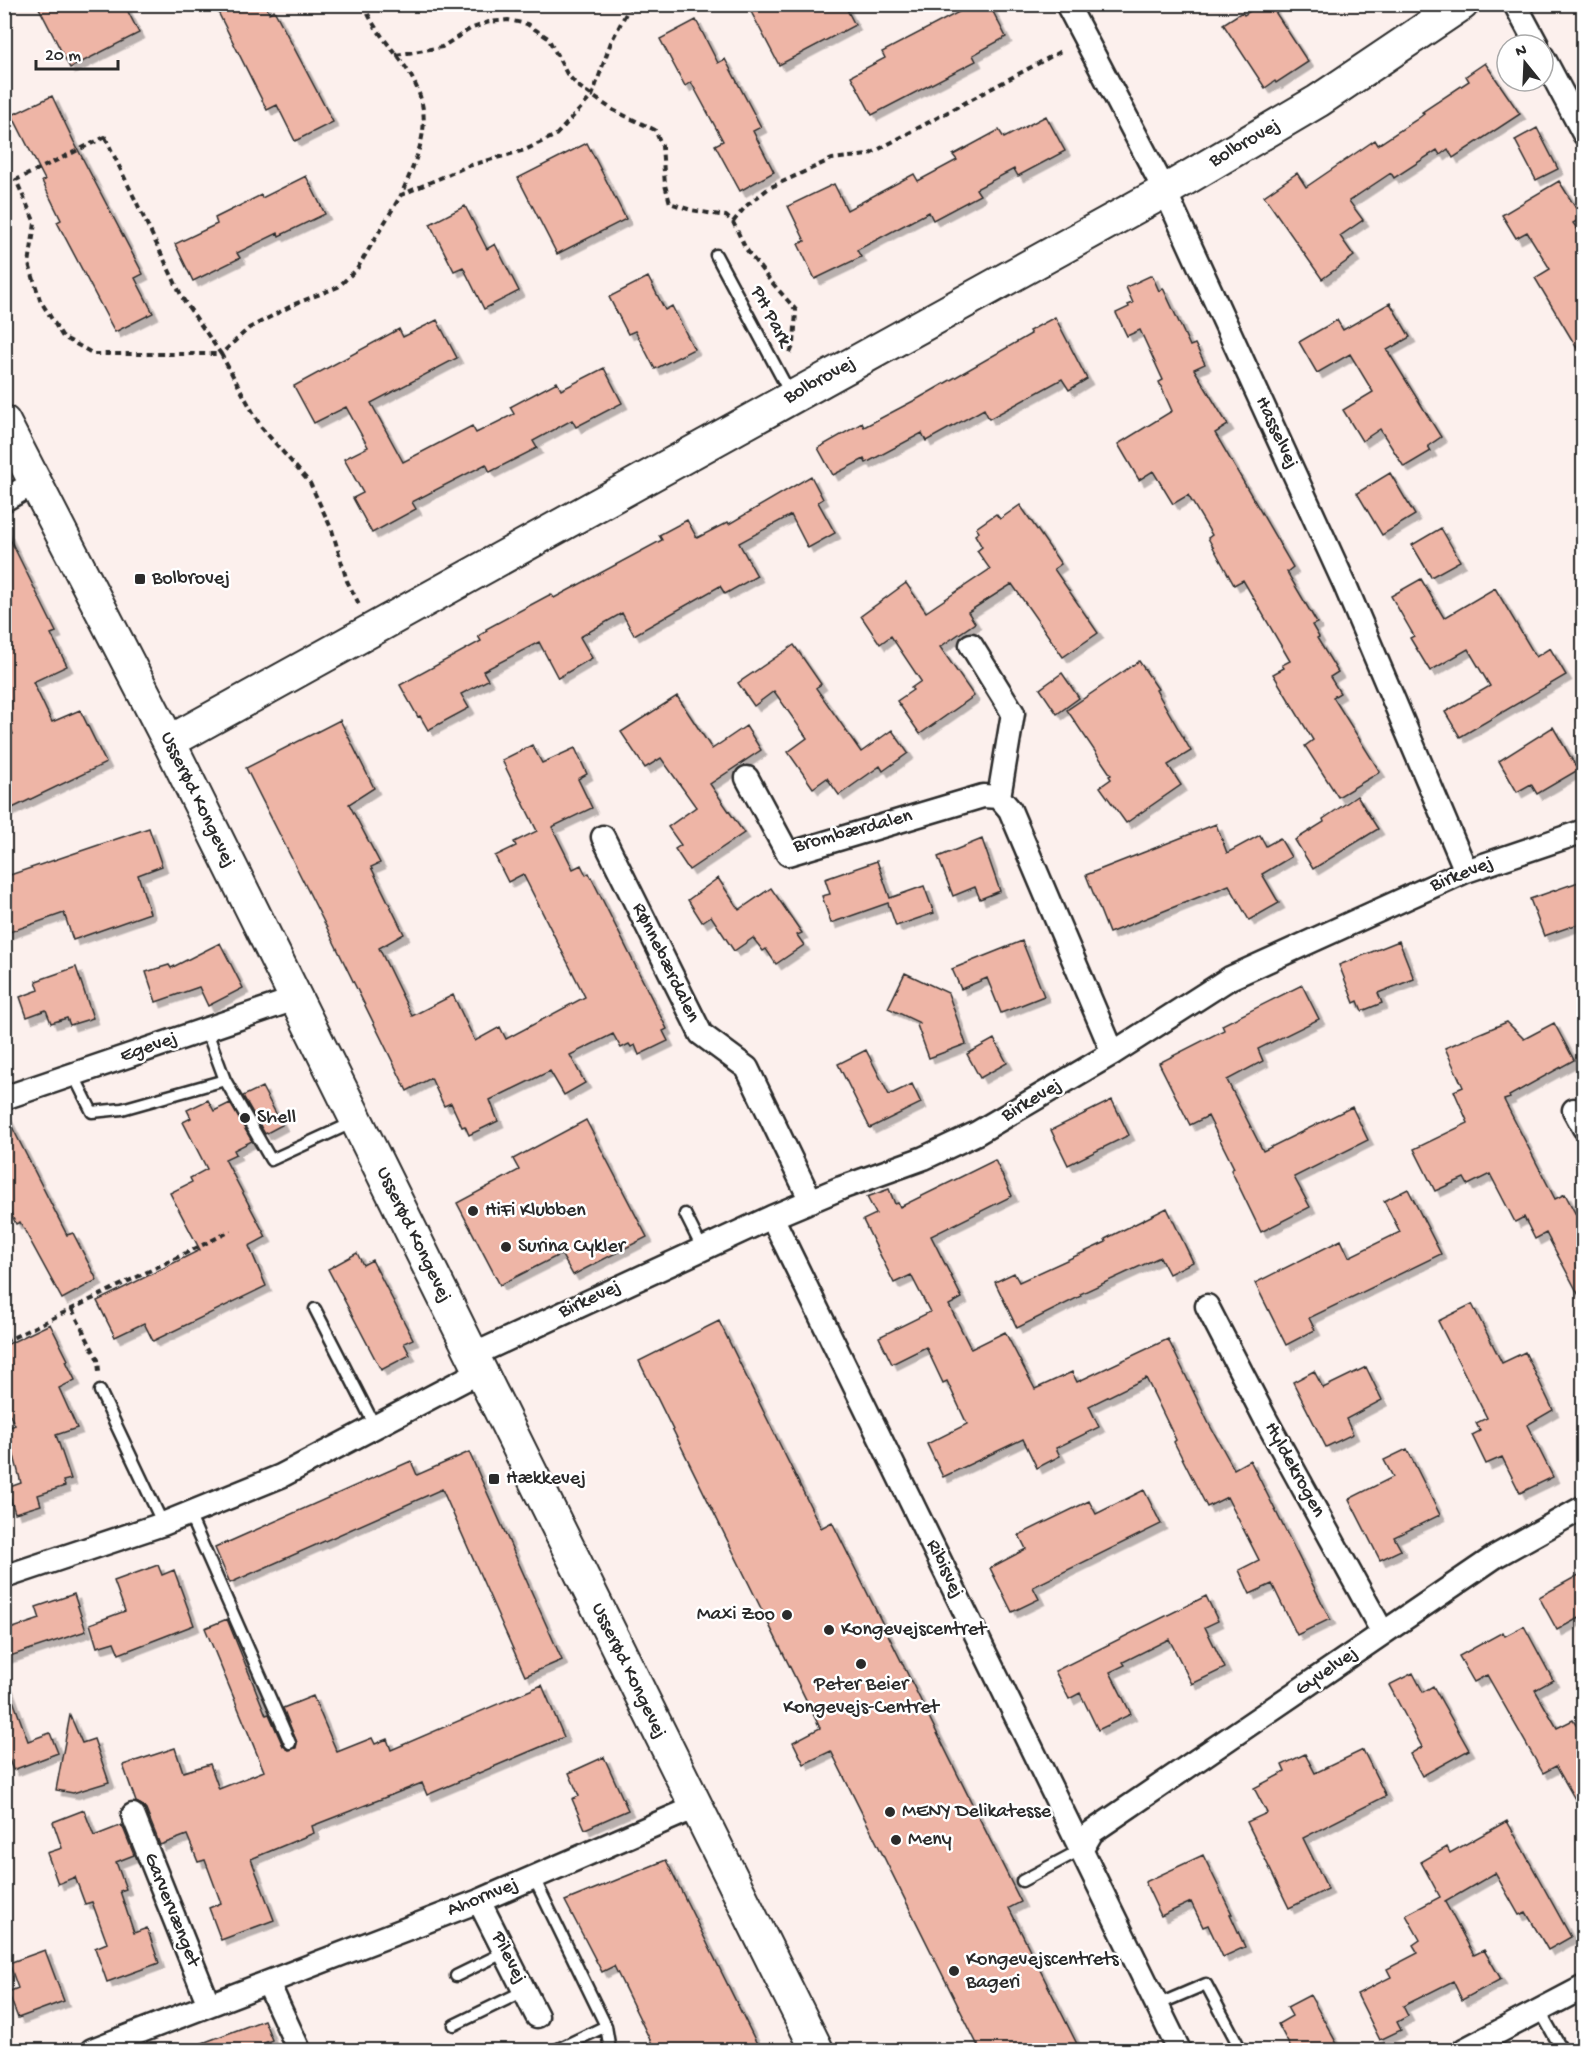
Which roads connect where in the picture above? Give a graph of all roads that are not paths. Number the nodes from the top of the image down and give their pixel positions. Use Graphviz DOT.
graph roads {
  1 [pos="1067,4"];
  2 [pos="1462,4"];
  3 [pos="1515,4"];
  4 [pos="1531,33"];
  5 [pos="1555,80"];
  6 [pos="1584,134"];
  7 [pos="1165,191"];
  8 [pos="716,255"];
  9 [pos="793,397"];
  10 [pos="4,422"];
  11 [pos="35,482"];
  12 [pos="4,500"];
  13 [pos="971,645"];
  14 [pos="169,742"];
  15 [pos="747,778"];
  16 [pos="999,797"];
  17 [pos="1584,831"];
  18 [pos="603,837"];
  19 [pos="1466,871"];
  20 [pos="295,999"];
  21 [pos="206,1029"];
  22 [pos="1113,1053"];
  23 [pos="73,1074"];
  24 [pos="225,1080"];
  25 [pos="4,1098"];
  26 [pos="357,1120"];
  27 [pos="811,1201"];
  28 [pos="685,1214"];
  29 [pos="772,1217"];
  30 [pos="702,1248"];
  31 [pos="1208,1306"];
  32 [pos="315,1309"];
  33 [pos="477,1363"];
  34 [pos="100,1391"];
  35 [pos="375,1426"];
  36 [pos="1584,1507"];
  37 [pos="189,1514"];
  38 [pos="163,1524"];
  39 [pos="4,1577"];
  40 [pos="1383,1633"];
  41 [pos="290,1743"];
  42 [pos="696,1807"];
  43 [pos="133,1815"];
  44 [pos="1082,1849"];
  45 [pos="534,1878"];
  46 [pos="1022,1881"];
  47 [pos="479,1901"];
  48 [pos="504,1952"];
  49 [pos="456,1976"];
  50 [pos="268,1983"];
  51 [pos="1584,1988"];
  52 [pos="524,1991"];
  53 [pos="209,2005"];
  54 [pos="1157,2005"];
  55 [pos="1539,2011"];
  56 [pos="537,2016"];
  57 [pos="454,2025"];
  58 [pos="606,2026"];
  59 [pos="92,2050"];
  60 [pos="297,2050"];
  61 [pos="556,2050"];
  62 [pos="610,2050"];
  63 [pos="817,2050"];
  64 [pos="1179,2050"];
  65 [pos="1241,2050"];
  66 [pos="1464,2050"];
  67 [pos="1562,2050"];
  1 -- 7 [label="street, Hasselvej"];
  2 -- 7 [label="main road, Bolbrovej"];
  3 -- 4 [label="street"];
  5 -- 6 [label="street"];
  7 -- 9 [label="main road, Bolbrovej"];
  7 -- 19 [label="street, Hasselvej"];
  8 -- 9 [label="lane, PH Park"];
  9 -- 14 [label="main road, Bolbrovej"];
  10 -- 11 [label="main road, Usserød Kongevej"];
  11 -- 12 [label="street"];
  11 -- 14 [label="main road, Usserød Kongevej"];
  13 -- 16 [label="street"];
  14 -- 20 [label="main road, Usserød Kongevej"];
  15 -- 16 [label="street, Brombærdalen"];
  16 -- 22 [label="street"];
  17 -- 19 [label="street, Birkevej"];
  18 -- 27 [label="street, Rønnebærdalen"];
  19 -- 22 [label="street, Birkevej"];
  20 -- 21 [label="street, Egevej"];
  20 -- 26 [label="main road, Usserød Kongevej"];
  21 -- 23 [label="street, Egevej"];
  21 -- 24 [label="lane"];
  22 -- 27 [label="street, Birkevej"];
  23 -- 24 [label="lane"];
  23 -- 25 [label="street, Egevej"];
  24 -- 26 [label="lane"];
  26 -- 33 [label="main road, Usserød Kongevej"];
  27 -- 29 [label="street, Birkevej"];
  28 -- 30 [label="lane"];
  29 -- 30 [label="street, Birkevej"];
  29 -- 44 [label="street, Ribisvej"];
  30 -- 33 [label="street, Birkevej"];
  31 -- 40 [label="street, Hyldekrogen"];
  32 -- 35 [label="lane"];
  33 -- 35 [label="street"];
  33 -- 42 [label="main road, Usserød Kongevej"];
  34 -- 38 [label="lane"];
  35 -- 37 [label="street"];
  36 -- 40 [label="street, Gyvelvej"];
  37 -- 38 [label="street"];
  37 -- 41 [label="lane"];
  38 -- 39 [label="street"];
  40 -- 44 [label="street, Gyvelvej"];
  42 -- 45 [label="street, Ahornvej"];
  42 -- 63 [label="main road, Usserød Kongevej"];
  43 -- 53 [label="street, Garvervænget"];
  44 -- 46 [label="lane"];
  44 -- 54 [label="street, Ribisvej"];
  45 -- 47 [label="street, Ahornvej"];
  45 -- 58 [label="lane"];
  47 -- 48 [label="street, Pilevej"];
  47 -- 50 [label="street, Ahornvej"];
  48 -- 49 [label="lane"];
  48 -- 52 [label="street, Pilevej"];
  50 -- 53 [label="street, Ahornvej"];
  50 -- 60 [label="street"];
  51 -- 55 [label="street"];
  52 -- 56 [label="street, Pilevej"];
  52 -- 57 [label="lane"];
  53 -- 59 [label="street, Ahornvej"];
  54 -- 64 [label="street, Ribisvej"];
  54 -- 65 [label="lane"];
  55 -- 66 [label="street"];
  55 -- 67 [label="lane"];
  58 -- 61 [label="lane"];
  58 -- 62 [label="lane"];
}
